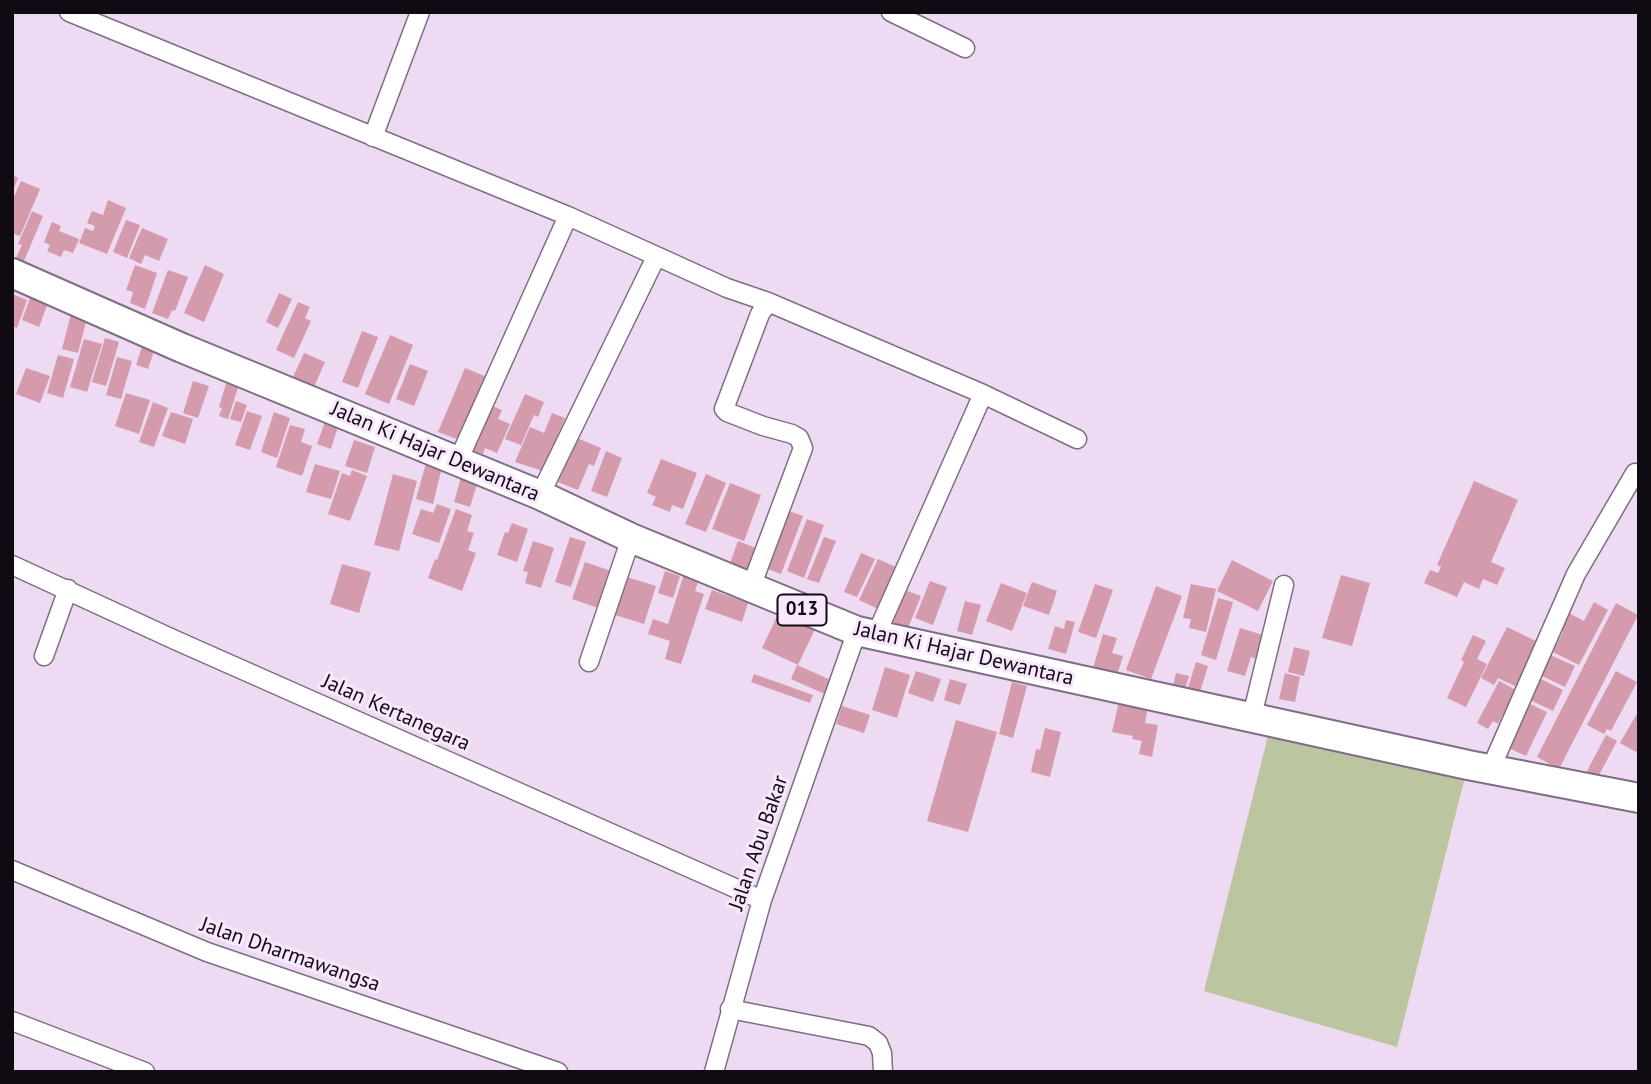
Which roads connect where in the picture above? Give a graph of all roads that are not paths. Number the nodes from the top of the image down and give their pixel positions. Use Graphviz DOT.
graph roads {
  1 [pos="69,12"];
  2 [pos="420,12"];
  3 [pos="891,12"];
  4 [pos="965,48"];
  5 [pos="373,137"];
  6 [pos="568,216"];
  7 [pos="656,257"];
  8 [pos="12,273"];
  9 [pos="768,302"];
  10 [pos="983,394"];
  11 [pos="1077,439"];
  12 [pos="458,461"];
  13 [pos="1635,472"];
  14 [pos="540,495"];
  15 [pos="631,538"];
  16 [pos="12,565"];
  17 [pos="1284,584"];
  18 [pos="751,587"];
  19 [pos="68,589"];
  20 [pos="866,633"];
  21 [pos="44,656"];
  22 [pos="589,662"];
  23 [pos="1252,716"];
  24 [pos="1491,768"];
  25 [pos="1639,798"];
  26 [pos="12,870"];
  27 [pos="762,900"];
  28 [pos="730,1009"];
  29 [pos="12,1021"];
  30 [pos="145,1072"];
  31 [pos="558,1072"];
  32 [pos="714,1072"];
  33 [pos="883,1072"];
  1 -- 5 [label="street"];
  2 -- 5 [label="street"];
  3 -- 4 [label="street"];
  5 -- 6 [label="street"];
  6 -- 7 [label="street"];
  6 -- 12 [label="street"];
  7 -- 9 [label="street"];
  7 -- 14 [label="street"];
  8 -- 12 [label="main road, Jalan Ki Hajar Dewantara / 013"];
  9 -- 10 [label="street"];
  9 -- 18 [label="street"];
  10 -- 11 [label="street"];
  10 -- 20 [label="street, Jalan Abu Bakar"];
  12 -- 14 [label="main road, Jalan Ki Hajar Dewantara / 013"];
  13 -- 24 [label="street"];
  14 -- 15 [label="main road, Jalan Ki Hajar Dewantara / 013"];
  15 -- 18 [label="main road, Jalan Ki Hajar Dewantara / 013"];
  15 -- 22 [label="street"];
  16 -- 19 [label="street, Jalan Kertanegara"];
  17 -- 23 [label="street"];
  18 -- 20 [label="main road, Jalan Ki Hajar Dewantara / 013"];
  19 -- 21 [label="street"];
  19 -- 27 [label="street, Jalan Kertanegara"];
  20 -- 23 [label="main road, Jalan Ki Hajar Dewantara / 013"];
  20 -- 27 [label="street, Jalan Abu Bakar"];
  23 -- 24 [label="main road, Jalan Ki Hajar Dewantara / 013"];
  24 -- 25 [label="main road, Jalan Ki Hajar Dewantara / 013"];
  26 -- 31 [label="street, Jalan Dharmawangsa"];
  27 -- 28 [label="street, Jalan Abu Bakar"];
  28 -- 32 [label="street, Jalan Abu Bakar"];
  28 -- 33 [label="street"];
  29 -- 30 [label="street"];
}
